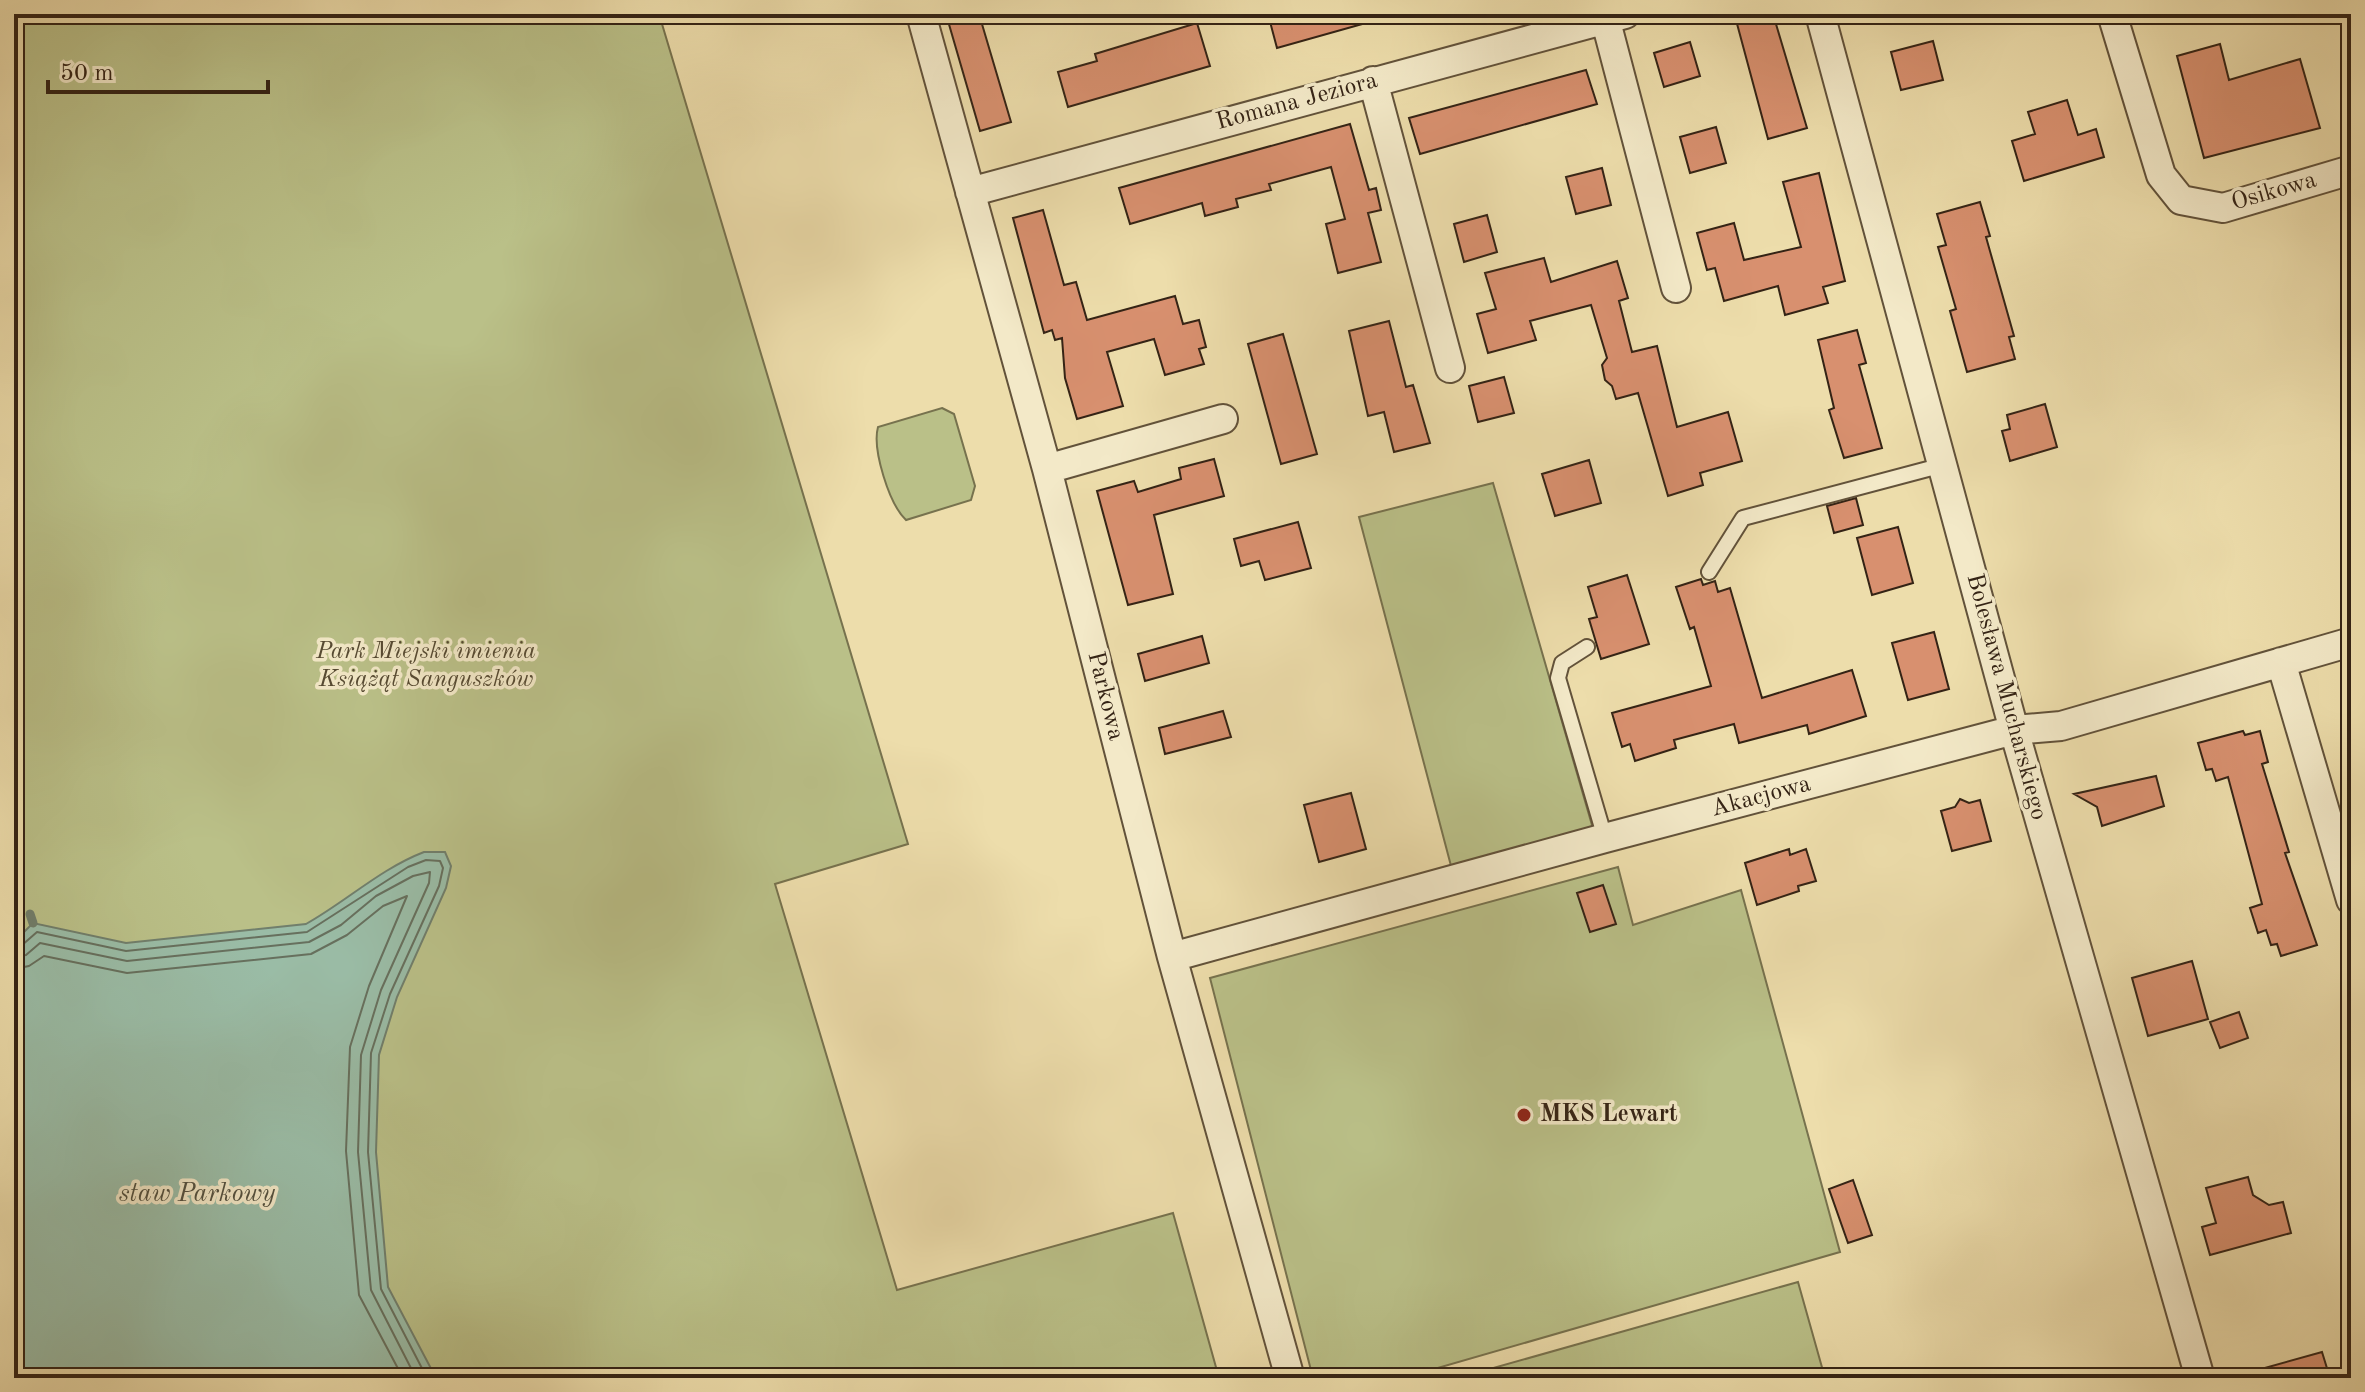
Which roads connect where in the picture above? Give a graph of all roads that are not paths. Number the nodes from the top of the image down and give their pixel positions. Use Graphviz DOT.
graph roads {
  1 [pos="921,14"];
  2 [pos="1820,14"];
  3 [pos="2112,14"];
  4 [pos="1612,16"];
  5 [pos="1373,81"];
  6 [pos="2351,170"];
  7 [pos="970,192"];
  8 [pos="1676,288"];
  9 [pos="1450,368"];
  10 [pos="1223,419"];
  11 [pos="1943,465"];
  12 [pos="1047,469"];
  13 [pos="1709,572"];
  14 [pos="2351,642"];
  15 [pos="1587,647"];
  16 [pos="2281,662"];
  17 [pos="2014,730"];
  18 [pos="1605,838"];
  19 [pos="2351,900"];
  20 [pos="1172,957"];
  21 [pos="1290,1378"];
  22 [pos="2200,1378"];
  1 -- 7 [label="street, Parkowa"];
  2 -- 11 [label="street, Bolesława Mucharskiego"];
  3 -- 6 [label="street, Osikowa"];
  4 -- 5 [label="street, Romana Jeziora"];
  4 -- 8 [label="street"];
  5 -- 7 [label="street, Romana Jeziora"];
  5 -- 9 [label="street"];
  7 -- 12 [label="street, Parkowa"];
  10 -- 12 [label="street"];
  11 -- 13 [label="lane"];
  11 -- 17 [label="street, Bolesława Mucharskiego"];
  12 -- 20 [label="street, Parkowa"];
  14 -- 16 [label="street, Akacjowa"];
  15 -- 18 [label="lane"];
  16 -- 17 [label="street, Akacjowa"];
  16 -- 19 [label="street"];
  17 -- 18 [label="street, Akacjowa"];
  17 -- 22 [label="street, Bolesława Mucharskiego"];
  18 -- 20 [label="street, Akacjowa"];
  20 -- 21 [label="street, Parkowa"];
}
